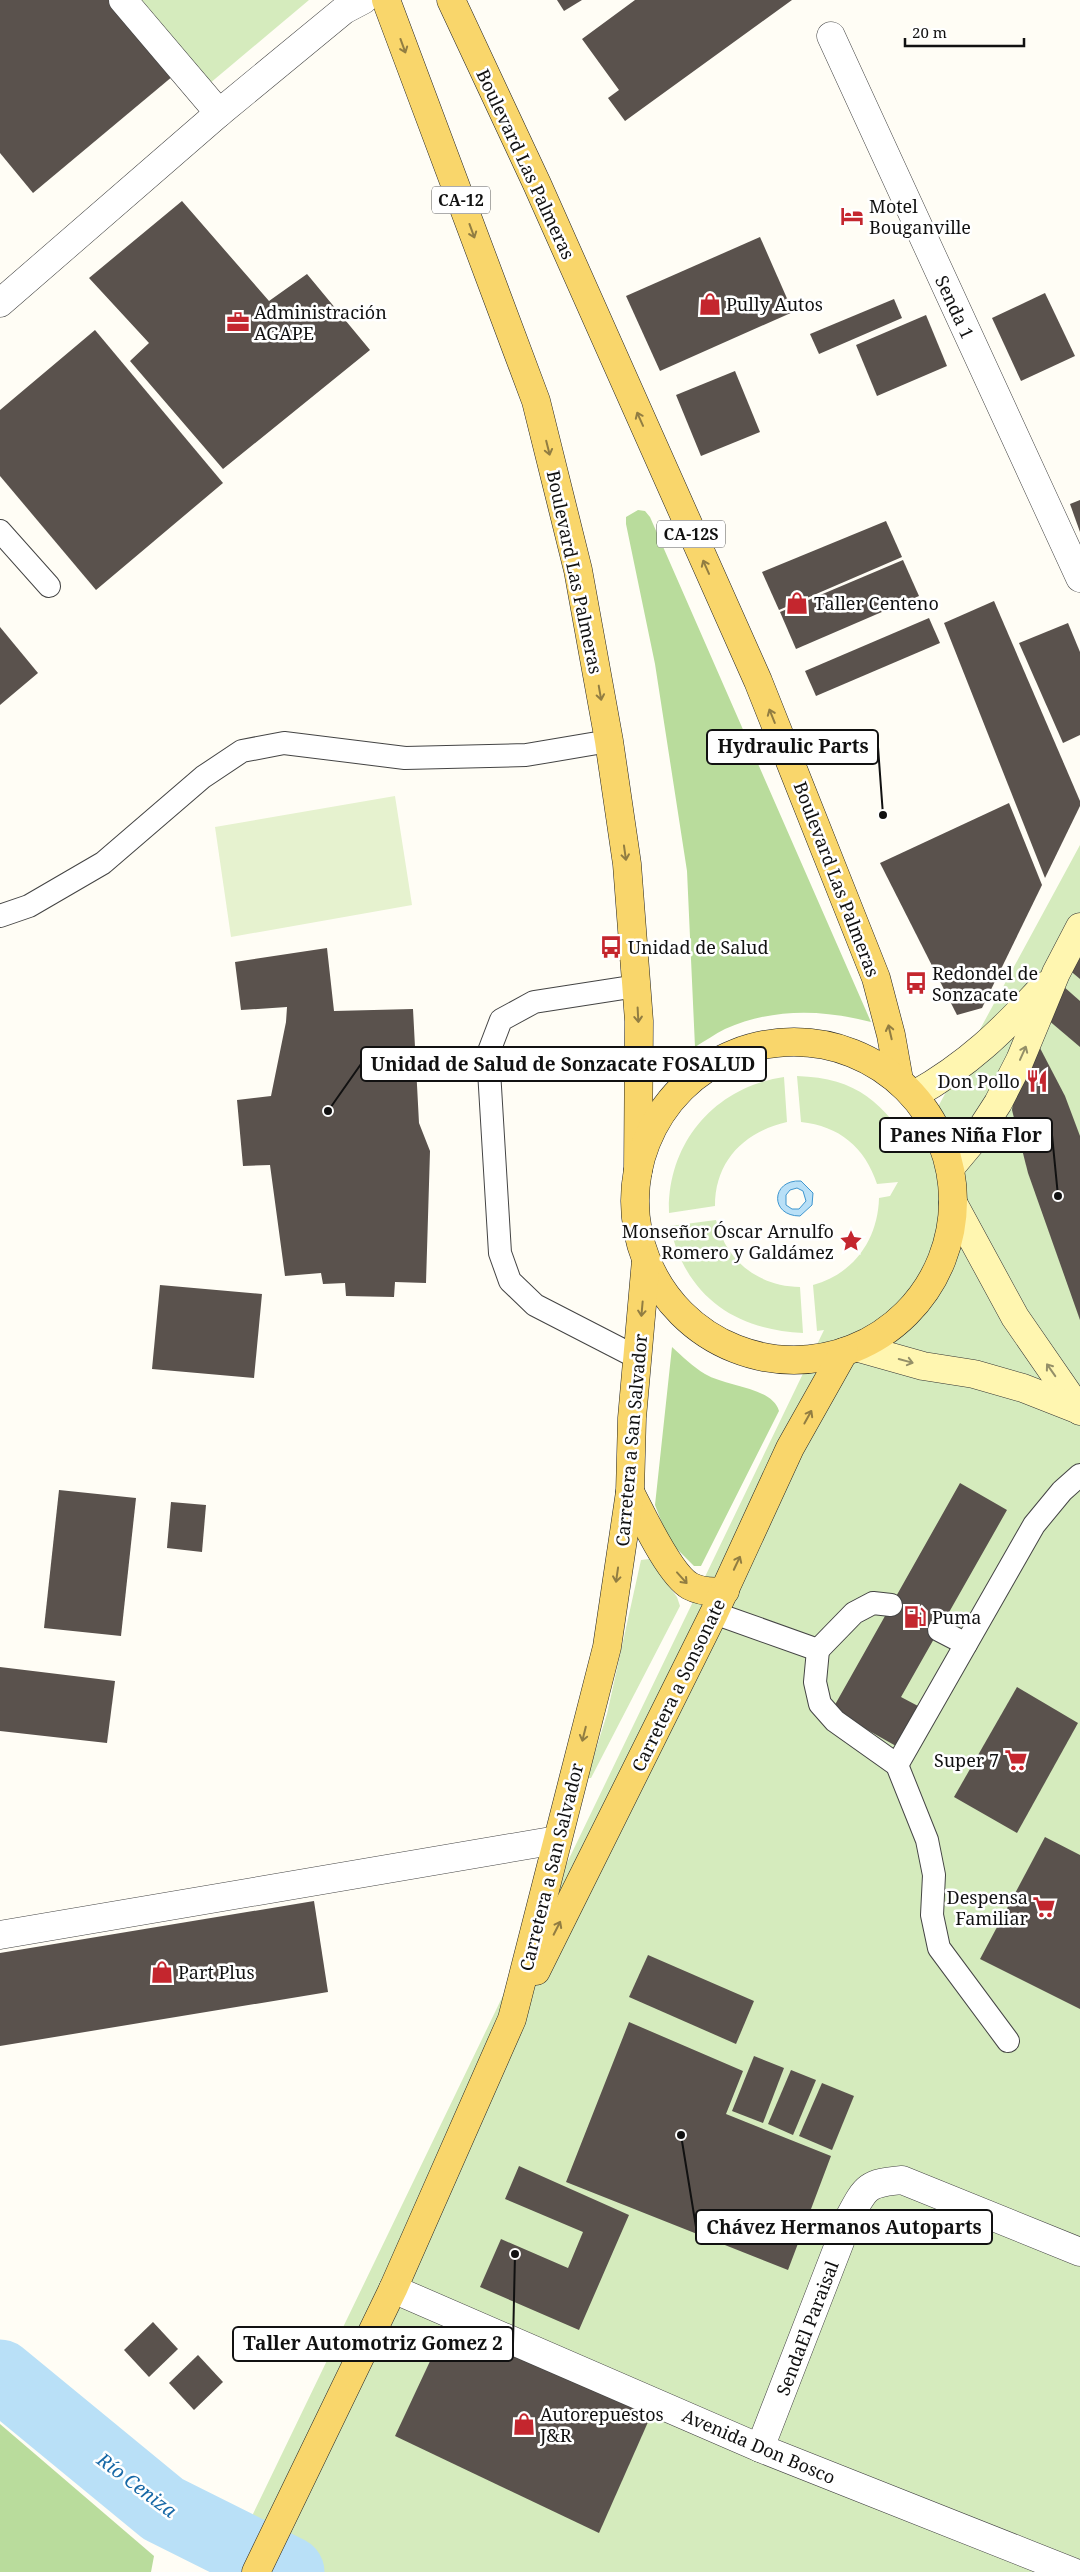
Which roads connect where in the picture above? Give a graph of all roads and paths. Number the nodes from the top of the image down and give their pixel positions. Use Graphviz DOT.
graph roads {
  1 [pos="123,0"];
  2 [pos="363,0"];
  3 [pos="386,0"];
  4 [pos="451,0"];
  5 [pos="831,36"];
  6 [pos="219,113"];
  7 [pos="0,303"];
  8 [pos="0,530"];
  9 [pos="1080,578"];
  10 [pos="49,586"];
  11 [pos="609,741"];
  12 [pos="0,916"];
  13 [pos="1080,927"];
  14 [pos="1056,974"];
  15 [pos="637,986"];
  16 [pos="906,1087"];
  17 [pos="950,1168"];
  18 [pos="638,1171"];
  19 [pos="953,1203"];
  20 [pos="646,1260"];
  21 [pos="851,1350"];
  22 [pos="638,1358"];
  23 [pos="1079,1411"];
  24 [pos="1080,1475"];
  25 [pos="630,1492"];
  26 [pos="720,1602"];
  27 [pos="891,1605"];
  28 [pos="939,1630"];
  29 [pos="966,1644"];
  30 [pos="818,1650"];
  31 [pos="898,1765"];
  32 [pos="557,1840"];
  33 [pos="0,1935"];
  34 [pos="512,2019"];
  35 [pos="1008,2041"];
  36 [pos="1080,2252"];
  37 [pos="393,2289"];
  38 [pos="760,2448"];
  39 [pos="256,2572"];
  40 [pos="1073,2572"];
  1 -- 6 [label="street"];
  2 -- 6 [label="street"];
  3 -- 11 [label="main road, Boulevard Las Palmeras / CA-12, one-way"];
  16 -- 4 [label="main road, Boulevard Las Palmeras / CA-12S, one-way"];
  5 -- 9 [label="street, Senda 1"];
  6 -- 7 [label="street"];
  8 -- 10 [label="lane"];
  11 -- 12 [label="lane"];
  11 -- 15 [label="main road, Boulevard Las Palmeras, one-way"];
  13 -- 14 [label="main road"];
  14 -- 16 [label="main road"];
  17 -- 14 [label="main road, one-way"];
  15 -- 18 [label="main road, Boulevard Las Palmeras, one-way"];
  15 -- 22 [label="lane"];
  16 -- 17 [label="main road"];
  16 -- 18 [label="main road"];
  17 -- 19 [label="main road"];
  18 -- 20 [label="main road"];
  19 -- 21 [label="main road"];
  23 -- 19 [label="main road, one-way"];
  20 -- 21 [label="main road"];
  20 -- 22 [label="main road, Carretera a San Salvador, one-way"];
  21 -- 23 [label="main road, one-way"];
  26 -- 21 [label="main road, Carretera a Sonsonate, one-way"];
  22 -- 25 [label="main road, Carretera a San Salvador"];
  24 -- 29 [label="lane"];
  25 -- 26 [label="main road, one-way"];
  25 -- 32 [label="main road, Carretera a San Salvador, one-way"];
  26 -- 30 [label="lane"];
  34 -- 26 [label="main road, Carretera a Sonsonate, one-way"];
  27 -- 30 [label="lane"];
  28 -- 29 [label="lane"];
  29 -- 31 [label="lane"];
  30 -- 31 [label="lane"];
  31 -- 35 [label="lane"];
  32 -- 33 [label="street"];
  32 -- 34 [label="main road, Carretera a San Salvador"];
  34 -- 37 [label="main road, Carretera a San Salvador"];
  36 -- 38 [label="street, SendaEl Paraisal"];
  37 -- 38 [label="street, Avenida Don Bosco"];
  37 -- 39 [label="main road, Carretera a San Salvador"];
  38 -- 40 [label="street, Avenida Don Bosco"];
}
